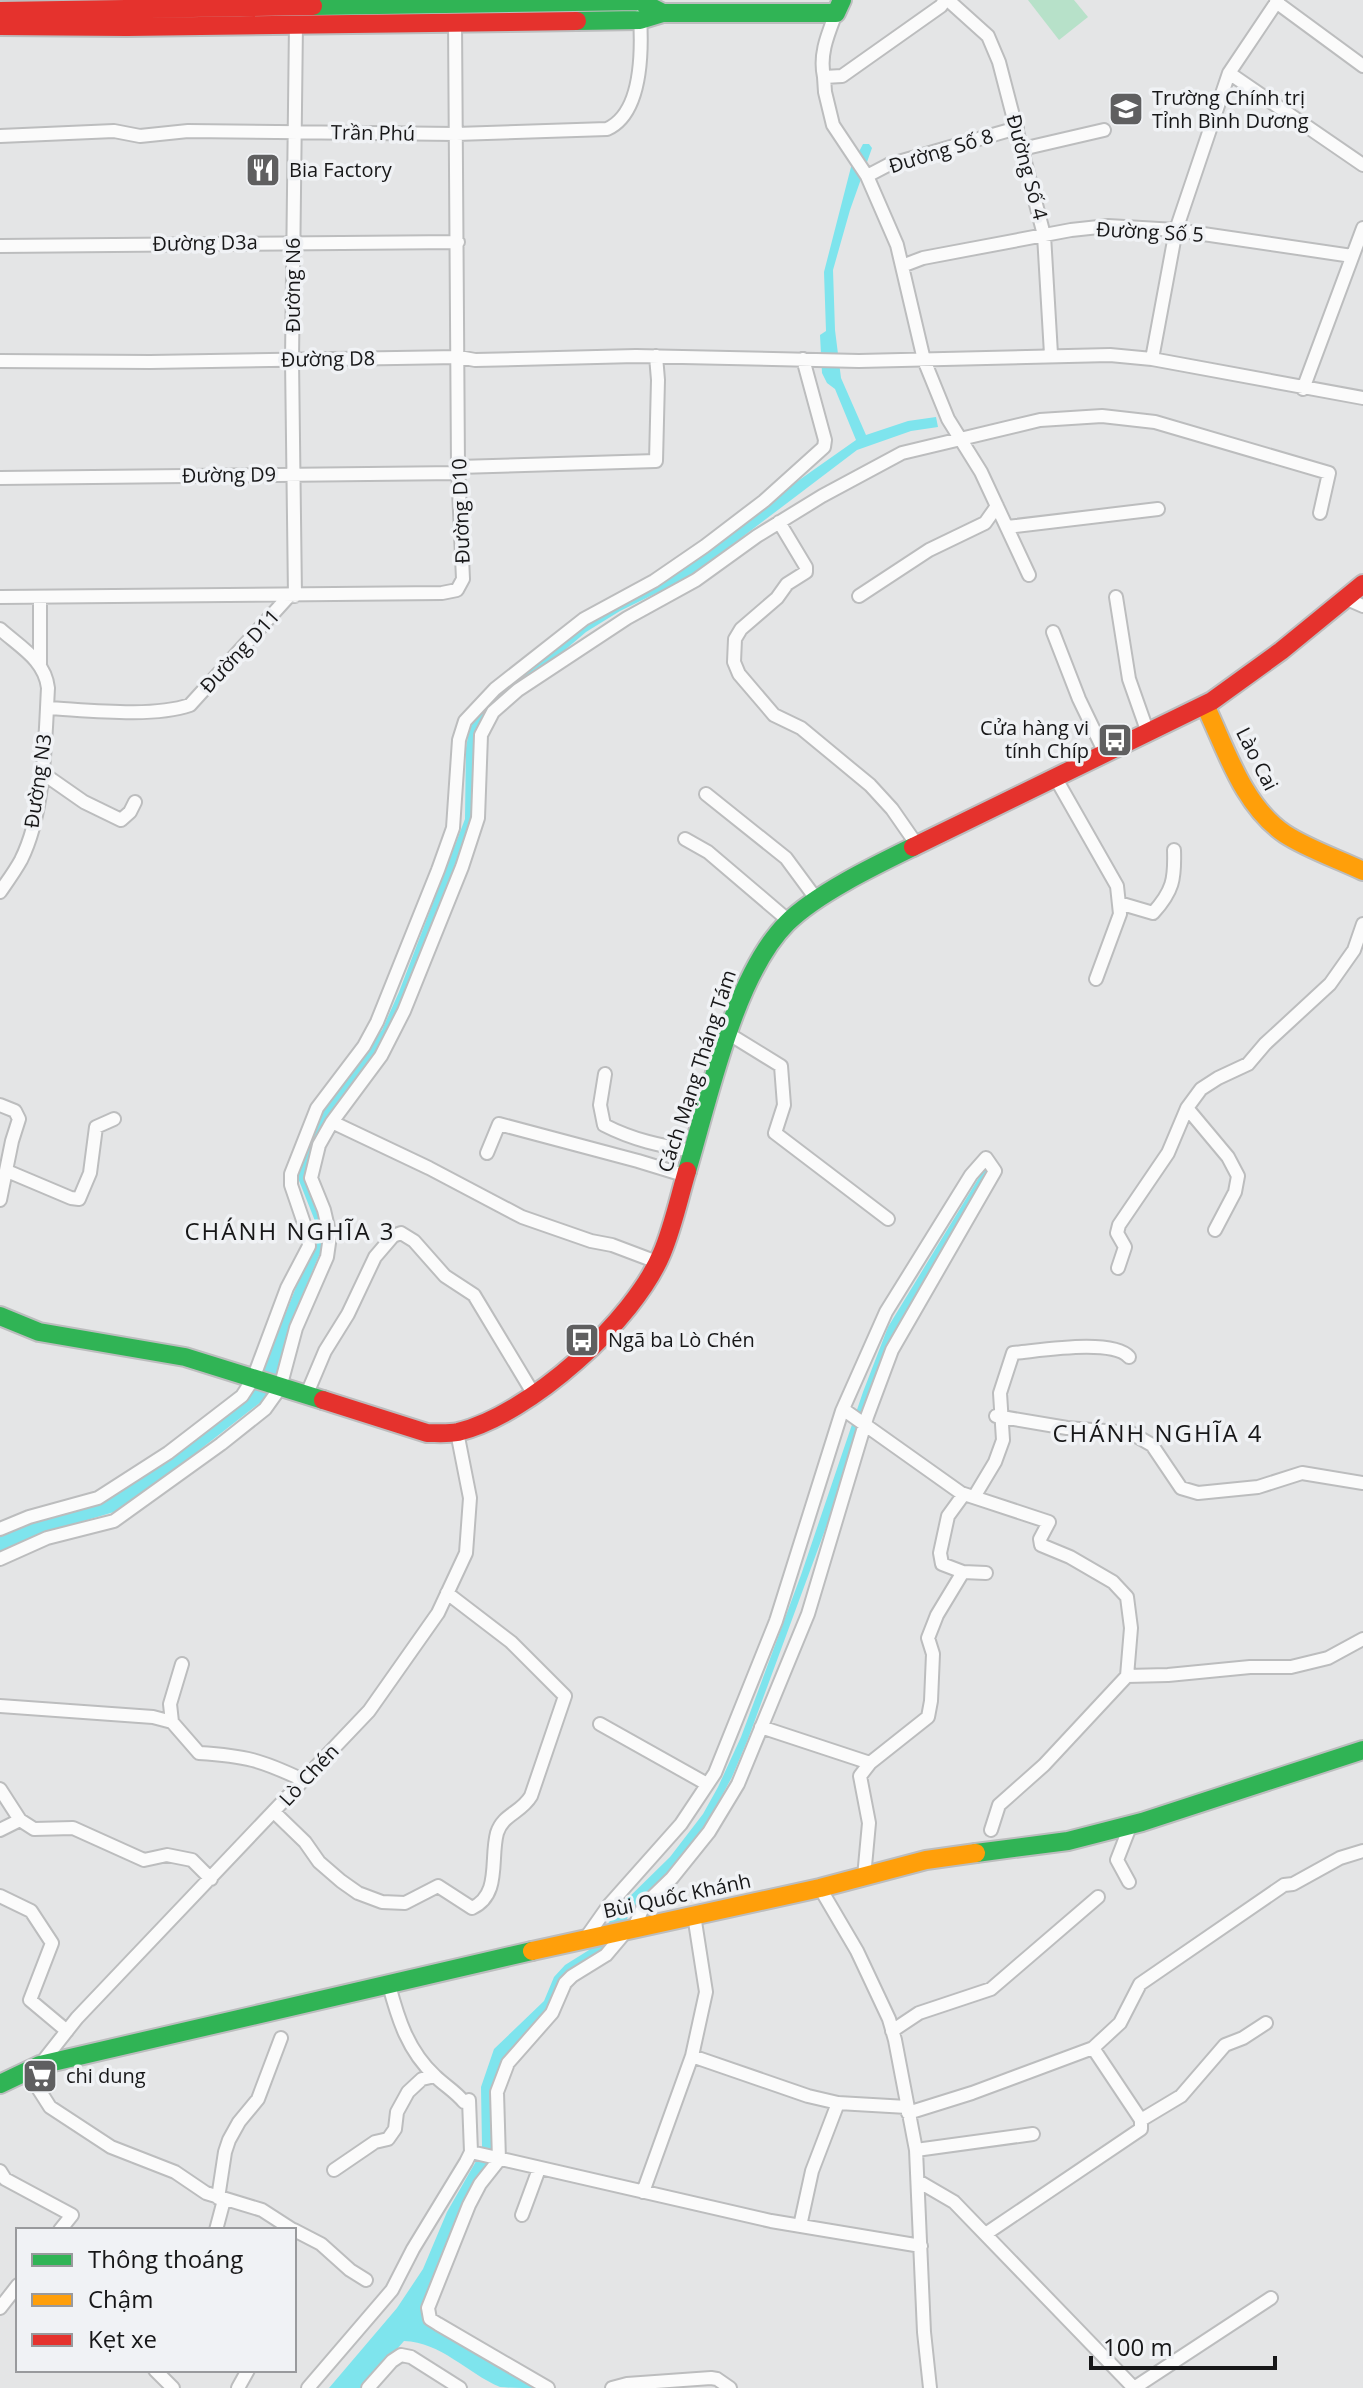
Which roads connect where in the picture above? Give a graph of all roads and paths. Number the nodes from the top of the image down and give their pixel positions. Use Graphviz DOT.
graph roads {
  1 [pos="947,0"];
  2 [pos="464,1"];
  3 [pos="639,1"];
  4 [pos="1277,1"];
  5 [pos="839,6"];
  6 [pos="296,10"];
  7 [pos="0,11"];
  8 [pos="496,11"];
  9 [pos="663,13"];
  10 [pos="395,14"];
  11 [pos="51,18"];
  12 [pos="640,20"];
  13 [pos="455,21"];
  14 [pos="0,26"];
  15 [pos="1363,66"];
  16 [pos="1229,73"];
  17 [pos="824,77"];
  18 [pos="1017,128"];
  19 [pos="1104,130"];
  20 [pos="293,132"];
  21 [pos="456,134"];
  22 [pos="0,136"];
  23 [pos="1022,149"];
  24 [pos="1363,165"];
  25 [pos="867,176"];
  26 [pos="1363,228"];
  27 [pos="1176,230"];
  28 [pos="1044,235"];
  29 [pos="293,242"];
  30 [pos="458,242"];
  31 [pos="0,246"];
  32 [pos="1352,256"];
  33 [pos="902,266"];
  34 [pos="1051,354"];
  35 [pos="656,356"];
  36 [pos="459,357"];
  37 [pos="1152,359"];
  38 [pos="292,360"];
  39 [pos="809,360"];
  40 [pos="924,360"];
  41 [pos="0,361"];
  42 [pos="1303,389"];
  43 [pos="1363,398"];
  44 [pos="960,438"];
  45 [pos="458,470"];
  46 [pos="294,475"];
  47 [pos="0,478"];
  48 [pos="761,503"];
  49 [pos="997,506"];
  50 [pos="1158,509"];
  51 [pos="1320,513"];
  52 [pos="777,524"];
  53 [pos="1007,527"];
  54 [pos="1029,575"];
  55 [pos="1363,584"];
  56 [pos="292,596"];
  57 [pos="859,596"];
  58 [pos="0,597"];
  59 [pos="1116,597"];
  60 [pos="40,598"];
  61 [pos="1355,602"];
  62 [pos="0,629"];
  63 [pos="1053,632"];
  64 [pos="555,643"];
  65 [pos="565,658"];
  66 [pos="40,664"];
  67 [pos="1205,705"];
  68 [pos="47,708"];
  69 [pos="1148,733"];
  70 [pos="1105,753"];
  71 [pos="41,772"];
  72 [pos="1055,777"];
  73 [pos="454,791"];
  74 [pos="479,791"];
  75 [pos="706,794"];
  76 [pos="135,802"];
  77 [pos="685,839"];
  78 [pos="917,845"];
  79 [pos="1174,850"];
  80 [pos="1363,871"];
  81 [pos="0,892"];
  82 [pos="817,900"];
  83 [pos="1119,903"];
  84 [pos="789,921"];
  85 [pos="1363,924"];
  86 [pos="1096,979"];
  87 [pos="729,1034"];
  88 [pos="605,1074"];
  89 [pos="0,1105"];
  90 [pos="1187,1108"];
  91 [pos="114,1119"];
  92 [pos="332,1122"];
  93 [pos="694,1151"];
  94 [pos="487,1153"];
  95 [pos="7,1171"];
  96 [pos="292,1171"];
  97 [pos="687,1176"];
  98 [pos="311,1178"];
  99 [pos="0,1200"];
  100 [pos="888,1219"];
  101 [pos="1215,1230"];
  102 [pos="657,1262"];
  103 [pos="1118,1268"];
  104 [pos="2,1321"];
  105 [pos="1129,1357"];
  106 [pos="254,1380"];
  107 [pos="278,1387"];
  108 [pos="533,1393"];
  109 [pos="306,1396"];
  110 [pos="847,1412"];
  111 [pos="999,1416"];
  112 [pos="864,1426"];
  113 [pos="457,1432"];
  114 [pos="1363,1483"];
  115 [pos="969,1496"];
  116 [pos="46,1512"];
  117 [pos="0,1529"];
  118 [pos="55,1535"];
  119 [pos="0,1559"];
  120 [pos="963,1572"];
  121 [pos="986,1573"];
  122 [pos="447,1593"];
  123 [pos="1363,1639"];
  124 [pos="182,1664"];
  125 [pos="1127,1676"];
  126 [pos="0,1706"];
  127 [pos="172,1722"];
  128 [pos="600,1724"];
  129 [pos="761,1727"];
  130 [pos="1363,1750"];
  131 [pos="870,1763"];
  132 [pos="303,1780"];
  133 [pos="707,1784"];
  134 [pos="0,1789"];
  135 [pos="274,1812"];
  136 [pos="20,1820"];
  137 [pos="1131,1824"];
  138 [pos="0,1830"];
  139 [pos="991,1830"];
  140 [pos="1363,1851"];
  141 [pos="864,1877"];
  142 [pos="211,1879"];
  143 [pos="1129,1882"];
  144 [pos="820,1888"];
  145 [pos="0,1896"];
  146 [pos="1098,1897"];
  147 [pos="694,1915"];
  148 [pos="631,1928"];
  149 [pos="589,1938"];
  150 [pos="389,1985"];
  151 [pos="1266,2023"];
  152 [pos="67,2031"];
  153 [pos="892,2031"];
  154 [pos="281,2038"];
  155 [pos="1093,2048"];
  156 [pos="692,2056"];
  157 [pos="34,2068"];
  158 [pos="435,2076"];
  159 [pos="0,2084"];
  160 [pos="838,2103"];
  161 [pos="907,2110"];
  162 [pos="1141,2120"];
  163 [pos="1033,2134"];
  164 [pos="916,2150"];
  165 [pos="474,2153"];
  166 [pos="497,2160"];
  167 [pos="539,2169"];
  168 [pos="334,2170"];
  169 [pos="0,2171"];
  170 [pos="918,2181"];
  171 [pos="643,2192"];
  172 [pos="221,2199"];
  173 [pos="522,2215"];
  174 [pos="800,2226"];
  175 [pos="62,2228"];
  176 [pos="216,2228"];
  177 [pos="290,2228"];
  178 [pos="296,2231"];
  179 [pos="987,2233"];
  180 [pos="921,2246"];
  181 [pos="366,2280"];
  182 [pos="16,2288"];
  183 [pos="1271,2298"];
  184 [pos="0,2308"];
  185 [pos="157,2372"];
  186 [pos="173,2388"];
  187 [pos="308,2388"];
  188 [pos="368,2388"];
  189 [pos="460,2388"];
  190 [pos="548,2388"];
  191 [pos="612,2388"];
  192 [pos="730,2388"];
  193 [pos="930,2388"];
  194 [pos="1134,2388"];
  1 -- 17 [label="street"];
  1 -- 18 [label="street, Đường Số 4"];
  2 -- 8 [label="street"];
  2 -- 10 [label="street"];
  3 -- 8 [label="street"];
  3 -- 9 [label="street"];
  3 -- 12 [label="street, Trần Phú"];
  4 -- 15 [label="street"];
  4 -- 16 [label="street"];
  5 -- 9 [label="street"];
  5 -- 17 [label="street"];
  6 -- 10 [label="street"];
  6 -- 11 [label="street"];
  6 -- 20 [label="street, Đường N6"];
  7 -- 11 [label="street"];
  8 -- 12 [label="street"];
  8 -- 13 [label="street"];
  9 -- 12 [label="street"];
  10 -- 13 [label="street"];
  11 -- 14 [label="street"];
  12 -- 21 [label="street, Trần Phú"];
  13 -- 21 [label="street, Đường D10"];
  16 -- 24 [label="street"];
  16 -- 27 [label="street"];
  17 -- 25 [label="street"];
  18 -- 23 [label="street, Đường Số 4"];
  18 -- 25 [label="street, Đường Số 8"];
  19 -- 23 [label="street"];
  20 -- 21 [label="street, Trần Phú"];
  20 -- 22 [label="street, Trần Phú"];
  20 -- 29 [label="street, Đường N6"];
  21 -- 30 [label="street, Đường D10"];
  23 -- 28 [label="street, Đường Số 4"];
  25 -- 33 [label="street"];
  26 -- 32 [label="street"];
  27 -- 28 [label="street, Đường Số 5"];
  27 -- 32 [label="street, Đường Số 5"];
  27 -- 37 [label="street"];
  28 -- 33 [label="street, Đường Số 5"];
  28 -- 34 [label="street, Đường Số 4"];
  29 -- 30 [label="street, Đường D3a"];
  29 -- 31 [label="street, Đường D3a"];
  29 -- 38 [label="street, Đường N6"];
  30 -- 36 [label="street, Đường D10"];
  32 -- 42 [label="street"];
  33 -- 40 [label="street"];
  34 -- 37 [label="street, Đường D8"];
  34 -- 40 [label="street, Đường D8"];
  35 -- 36 [label="street, Đường D8"];
  35 -- 39 [label="street, Đường D8"];
  35 -- 45 [label="street, Đường D9"];
  36 -- 38 [label="street, Đường D8"];
  36 -- 45 [label="street, Đường D10"];
  37 -- 42 [label="street, Đường D8"];
  38 -- 41 [label="street, Đường D8"];
  38 -- 46 [label="street, Đường N6"];
  39 -- 40 [label="street, Đường D8"];
  39 -- 48 [label="street"];
  40 -- 44 [label="street"];
  42 -- 43 [label="street, Đường D8"];
  44 -- 49 [label="street"];
  44 -- 51 [label="street"];
  44 -- 52 [label="street"];
  45 -- 46 [label="street, Đường D9"];
  45 -- 56 [label="street, Đường D10"];
  46 -- 47 [label="street, Đường D9"];
  46 -- 56 [label="street, Đường N6"];
  48 -- 52 [label="street"];
  48 -- 64 [label="street"];
  49 -- 53 [label="street"];
  49 -- 57 [label="street"];
  50 -- 53 [label="street"];
  52 -- 65 [label="street"];
  52 -- 78 [label="street"];
  53 -- 54 [label="street"];
  55 -- 61 [label="street, Cách Mạng Tháng Tám"];
  56 -- 60 [label="street, Đường D10"];
  56 -- 68 [label="street, Đường D11"];
  58 -- 60 [label="street, Đường D10"];
  59 -- 69 [label="street"];
  60 -- 66 [label="street, Đường N3"];
  61 -- 67 [label="street, Cách Mạng Tháng Tám"];
  62 -- 66 [label="street"];
  63 -- 70 [label="street"];
  64 -- 65 [label="street"];
  64 -- 73 [label="street"];
  65 -- 74 [label="street"];
  66 -- 68 [label="street, Đường N3"];
  67 -- 69 [label="street, Cách Mạng Tháng Tám"];
  67 -- 80 [label="street, Lào Cai"];
  68 -- 71 [label="street, Đường N3"];
  69 -- 70 [label="street, Cách Mạng Tháng Tám"];
  70 -- 72 [label="street, Cách Mạng Tháng Tám"];
  71 -- 76 [label="street"];
  71 -- 81 [label="street, Đường N3"];
  72 -- 78 [label="street, Cách Mạng Tháng Tám"];
  72 -- 83 [label="street"];
  73 -- 74 [label="street"];
  73 -- 96 [label="street"];
  74 -- 92 [label="street"];
  75 -- 82 [label="street"];
  77 -- 84 [label="street"];
  78 -- 82 [label="street, Cách Mạng Tháng Tám"];
  79 -- 83 [label="street"];
  82 -- 84 [label="street, Cách Mạng Tháng Tám"];
  83 -- 86 [label="street"];
  84 -- 87 [label="street, Cách Mạng Tháng Tám"];
  85 -- 90 [label="street"];
  87 -- 93 [label="street, Cách Mạng Tháng Tám"];
  87 -- 100 [label="street"];
  88 -- 93 [label="street"];
  89 -- 95 [label="street"];
  90 -- 101 [label="street"];
  90 -- 103 [label="street"];
  91 -- 95 [label="street"];
  92 -- 98 [label="street"];
  92 -- 102 [label="street"];
  93 -- 97 [label="street, Cách Mạng Tháng Tám"];
  94 -- 97 [label="street"];
  95 -- 99 [label="street"];
  96 -- 98 [label="street"];
  96 -- 106 [label="street"];
  97 -- 102 [label="street, Cách Mạng Tháng Tám"];
  98 -- 107 [label="street"];
  102 -- 108 [label="street, Cách Mạng Tháng Tám"];
  104 -- 106 [label="street"];
  105 -- 111 [label="street"];
  106 -- 107 [label="street, Cách Mạng Tháng Tám"];
  106 -- 116 [label="street"];
  107 -- 109 [label="street, Cách Mạng Tháng Tám"];
  107 -- 118 [label="street"];
  108 -- 109 [label="street"];
  108 -- 113 [label="street, Cách Mạng Tháng Tám"];
  109 -- 113 [label="street, Cách Mạng Tháng Tám"];
  110 -- 112 [label="street"];
  111 -- 114 [label="street"];
  111 -- 115 [label="street"];
  112 -- 115 [label="street"];
  112 -- 129 [label="street"];
  112 -- 133 [label="street"];
  113 -- 122 [label="street, Lò Chén"];
  115 -- 120 [label="street"];
  115 -- 125 [label="street"];
  116 -- 117 [label="street"];
  116 -- 118 [label="street"];
  118 -- 119 [label="street"];
  120 -- 121 [label="street"];
  120 -- 131 [label="street"];
  122 -- 132 [label="street, Lò Chén"];
  122 -- 135 [label="street"];
  123 -- 125 [label="street"];
  124 -- 127 [label="street"];
  125 -- 139 [label="street"];
  126 -- 127 [label="street"];
  127 -- 132 [label="street"];
  128 -- 133 [label="street"];
  129 -- 131 [label="street"];
  129 -- 148 [label="street"];
  130 -- 137 [label="street, Bùi Quốc Khánh"];
  131 -- 141 [label="street"];
  132 -- 135 [label="street, Lò Chén"];
  133 -- 149 [label="street"];
  134 -- 136 [label="street"];
  135 -- 142 [label="street, Lò Chén"];
  136 -- 138 [label="street"];
  136 -- 142 [label="street"];
  137 -- 141 [label="street, Bùi Quốc Khánh"];
  137 -- 143 [label="street"];
  140 -- 155 [label="street"];
  141 -- 144 [label="street, Bùi Quốc Khánh"];
  142 -- 152 [label="street, Lò Chén"];
  144 -- 147 [label="street, Bùi Quốc Khánh"];
  144 -- 153 [label="street"];
  145 -- 152 [label="street"];
  146 -- 153 [label="street"];
  147 -- 148 [label="street, Bùi Quốc Khánh"];
  147 -- 156 [label="street"];
  148 -- 149 [label="street, Bùi Quốc Khánh"];
  148 -- 166 [label="street"];
  149 -- 150 [label="street, Bùi Quốc Khánh"];
  150 -- 157 [label="street, Bùi Quốc Khánh"];
  150 -- 158 [label="street"];
  151 -- 162 [label="street"];
  152 -- 157 [label="street, Lò Chén"];
  153 -- 161 [label="street"];
  154 -- 172 [label="street"];
  155 -- 161 [label="street"];
  155 -- 162 [label="street"];
  156 -- 160 [label="street"];
  156 -- 171 [label="street"];
  157 -- 159 [label="street, Bùi Quốc Khánh"];
  157 -- 172 [label="street"];
  158 -- 165 [label="street"];
  158 -- 168 [label="street"];
  160 -- 161 [label="street"];
  160 -- 174 [label="street"];
  161 -- 164 [label="street"];
  162 -- 179 [label="street"];
  163 -- 164 [label="street"];
  164 -- 170 [label="street"];
  165 -- 166 [label="street"];
  165 -- 187 [label="street"];
  166 -- 167 [label="street"];
  166 -- 190 [label="street"];
  167 -- 171 [label="street"];
  167 -- 173 [label="street"];
  169 -- 175 [label="street"];
  170 -- 179 [label="street"];
  170 -- 180 [label="street"];
  171 -- 174 [label="street"];
  172 -- 176 [label="street"];
  172 -- 177 [label="street"];
  174 -- 180 [label="street"];
  178 -- 181 [label="street"];
  179 -- 194 [label="street"];
  180 -- 193 [label="street"];
  182 -- 184 [label="street"];
  183 -- 194 [label="street"];
  185 -- 186 [label="street"];
  188 -- 189 [label="street"];
  191 -- 192 [label="street"];
}
